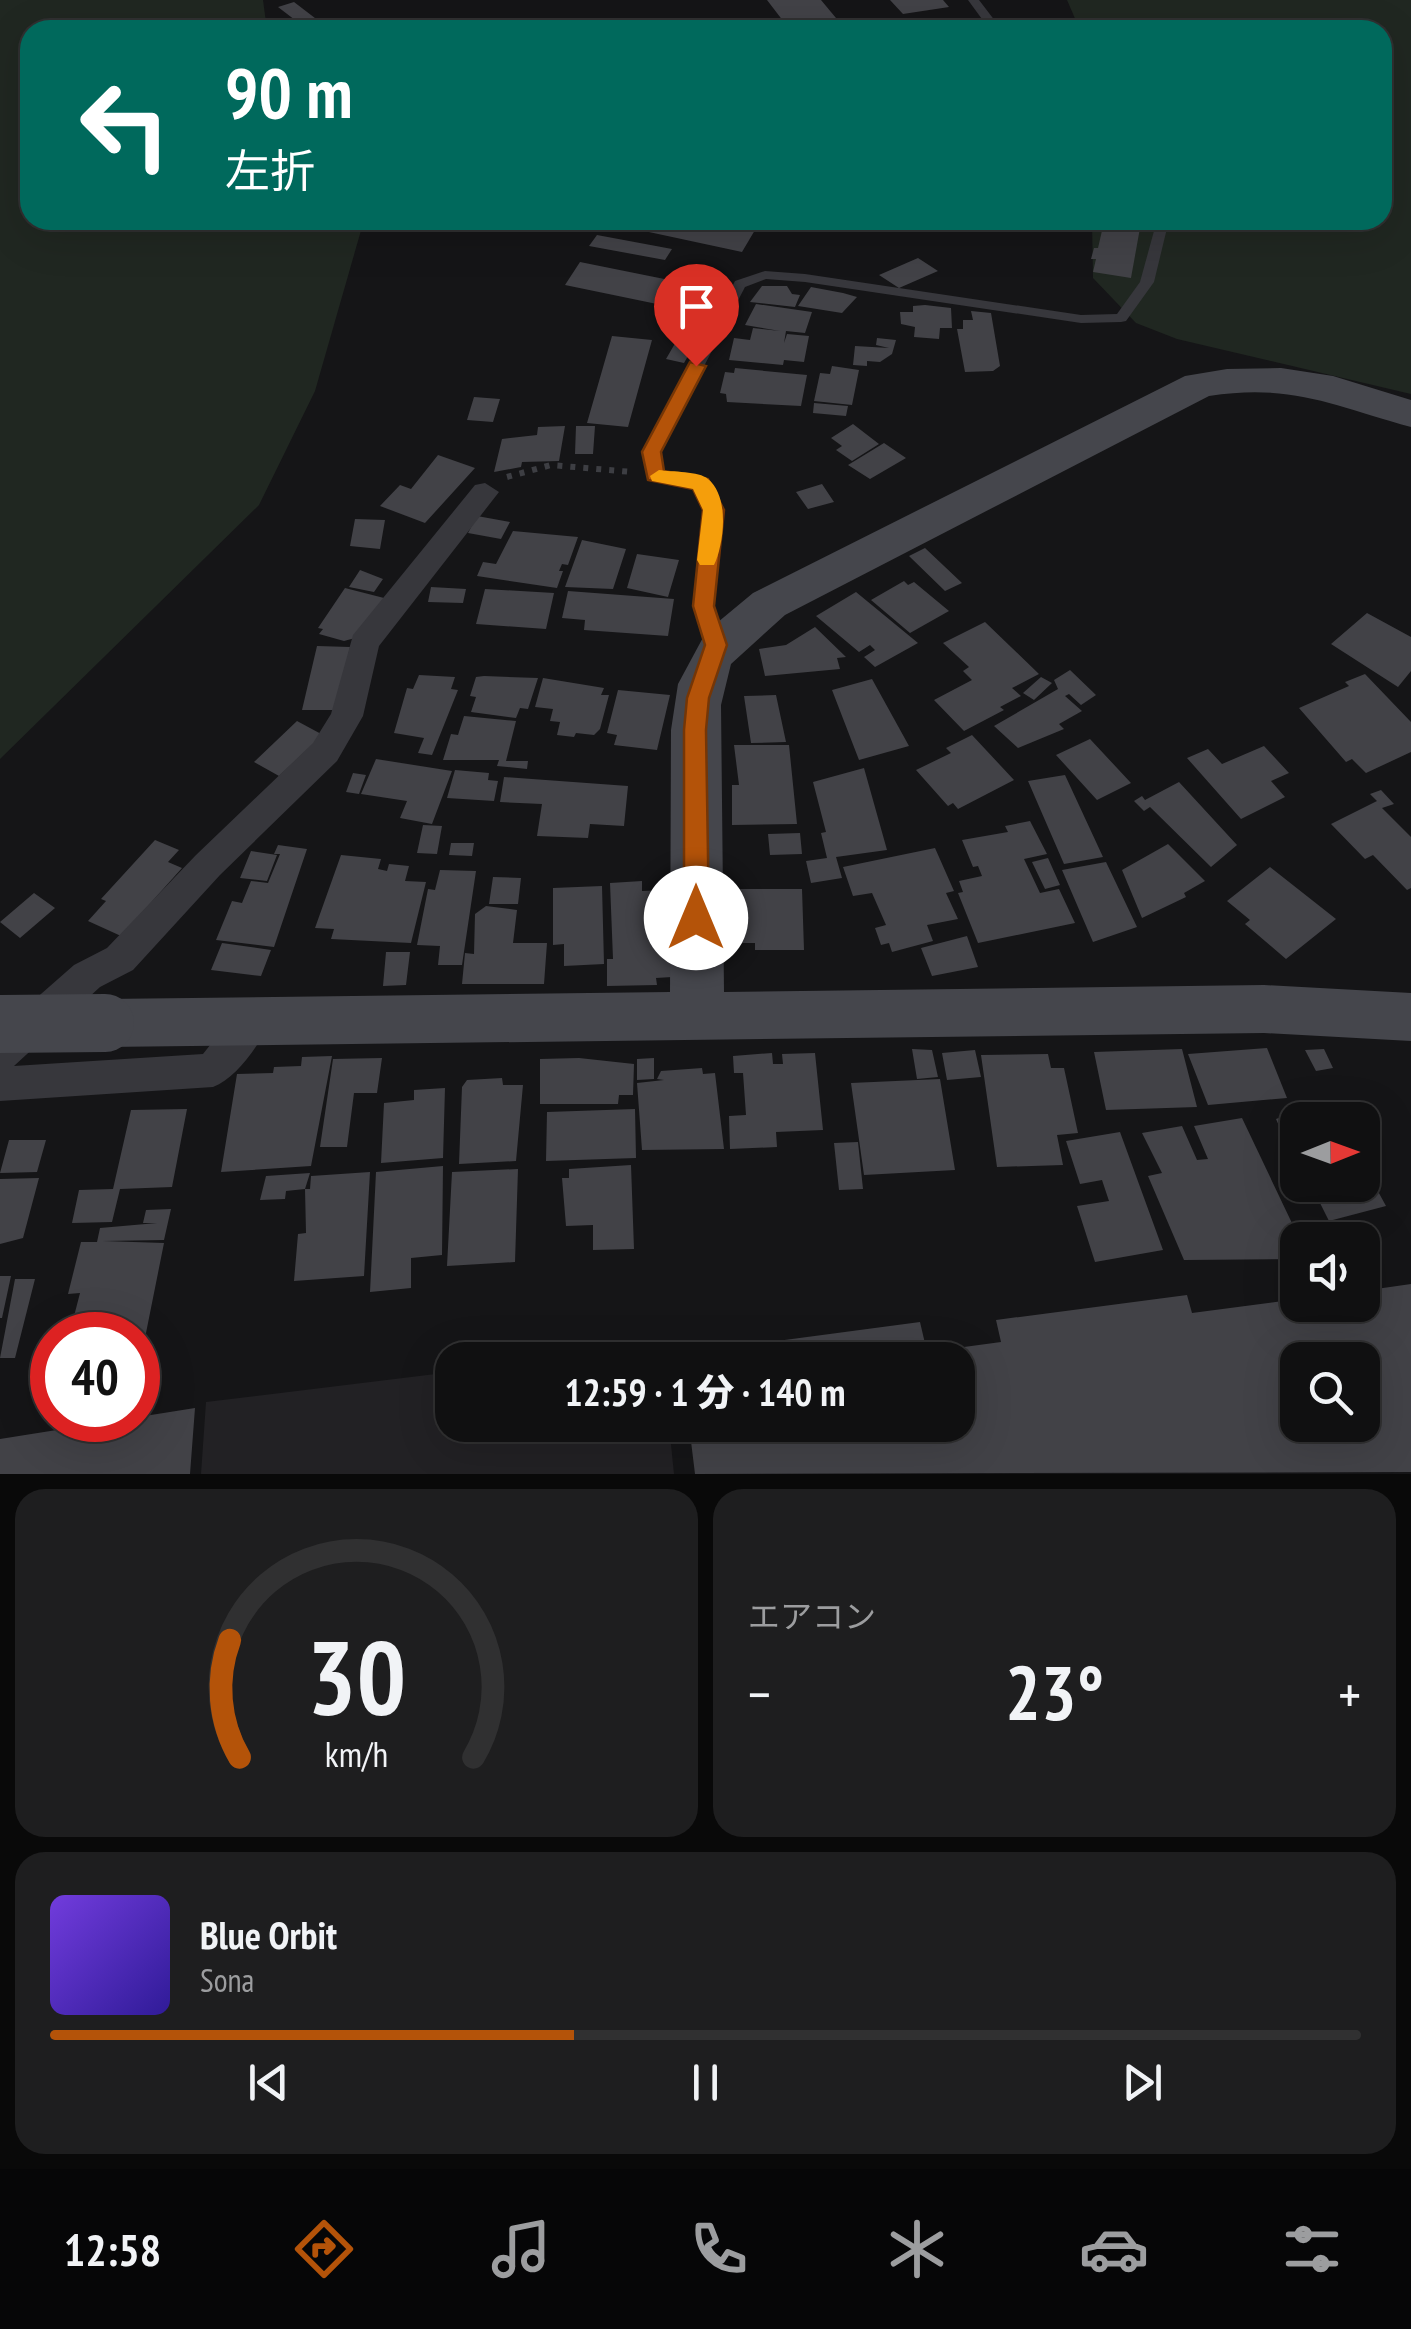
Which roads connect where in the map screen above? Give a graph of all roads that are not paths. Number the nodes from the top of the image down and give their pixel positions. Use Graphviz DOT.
graph roads {
  1 [pos="973,0"];
  2 [pos="988,20"];
  3 [pos="1160,230"];
  4 [pos="1411,414"];
  5 [pos="485,492"];
  6 [pos="716,645"];
  7 [pos="697,1016"];
  8 [pos="1411,1017"];
  9 [pos="252,1022"];
  10 [pos="0,1024"];
  11 [pos="0,1054"];
  12 [pos="0,1084"];
  1 -- 2 [label="lane"];
  3 -- 6 [label="lane"];
  4 -- 6 [label="street"];
  5 -- 11 [label="street"];
  6 -- 7 [label="street"];
  7 -- 8 [label="street"];
  7 -- 9 [label="street"];
  9 -- 10 [label="street, bridge"];
  9 -- 12 [label="street"];
}
